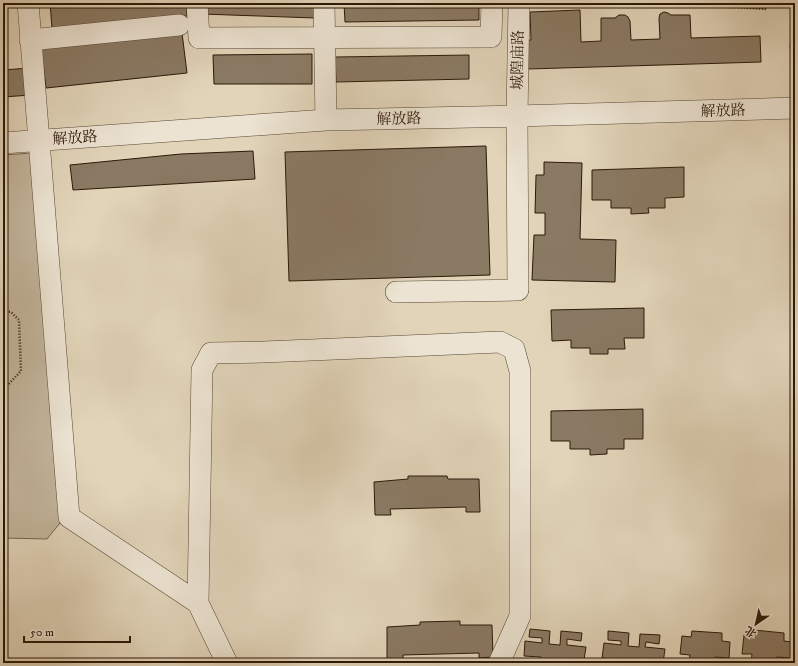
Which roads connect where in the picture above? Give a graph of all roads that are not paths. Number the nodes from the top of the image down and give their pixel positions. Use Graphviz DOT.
graph roads {
  1 [pos="28,3"];
  2 [pos="197,3"];
  3 [pos="324,3"];
  4 [pos="492,3"];
  5 [pos="518,3"];
  6 [pos="179,25"];
  7 [pos="324,37"];
  8 [pos="30,40"];
  9 [pos="795,108"];
  10 [pos="517,116"];
  11 [pos="326,120"];
  12 [pos="38,140"];
  13 [pos="3,143"];
  14 [pos="396,292"];
  15 [pos="198,603"];
  16 [pos="227,663"];
  17 [pos="499,663"];
  1 -- 8 [label="street"];
  2 -- 7 [label="street"];
  3 -- 7 [label="street"];
  4 -- 7 [label="street"];
  5 -- 10 [label="street, 城隍庙路"];
  6 -- 8 [label="street"];
  7 -- 11 [label="street"];
  8 -- 12 [label="street"];
  9 -- 10 [label="street, 解放路"];
  10 -- 11 [label="street, 解放路"];
  10 -- 14 [label="street, 城隍庙路"];
  11 -- 12 [label="street, 解放路"];
  12 -- 13 [label="street, 解放路"];
  12 -- 15 [label="street"];
  15 -- 16 [label="street"];
  15 -- 17 [label="street"];
}
